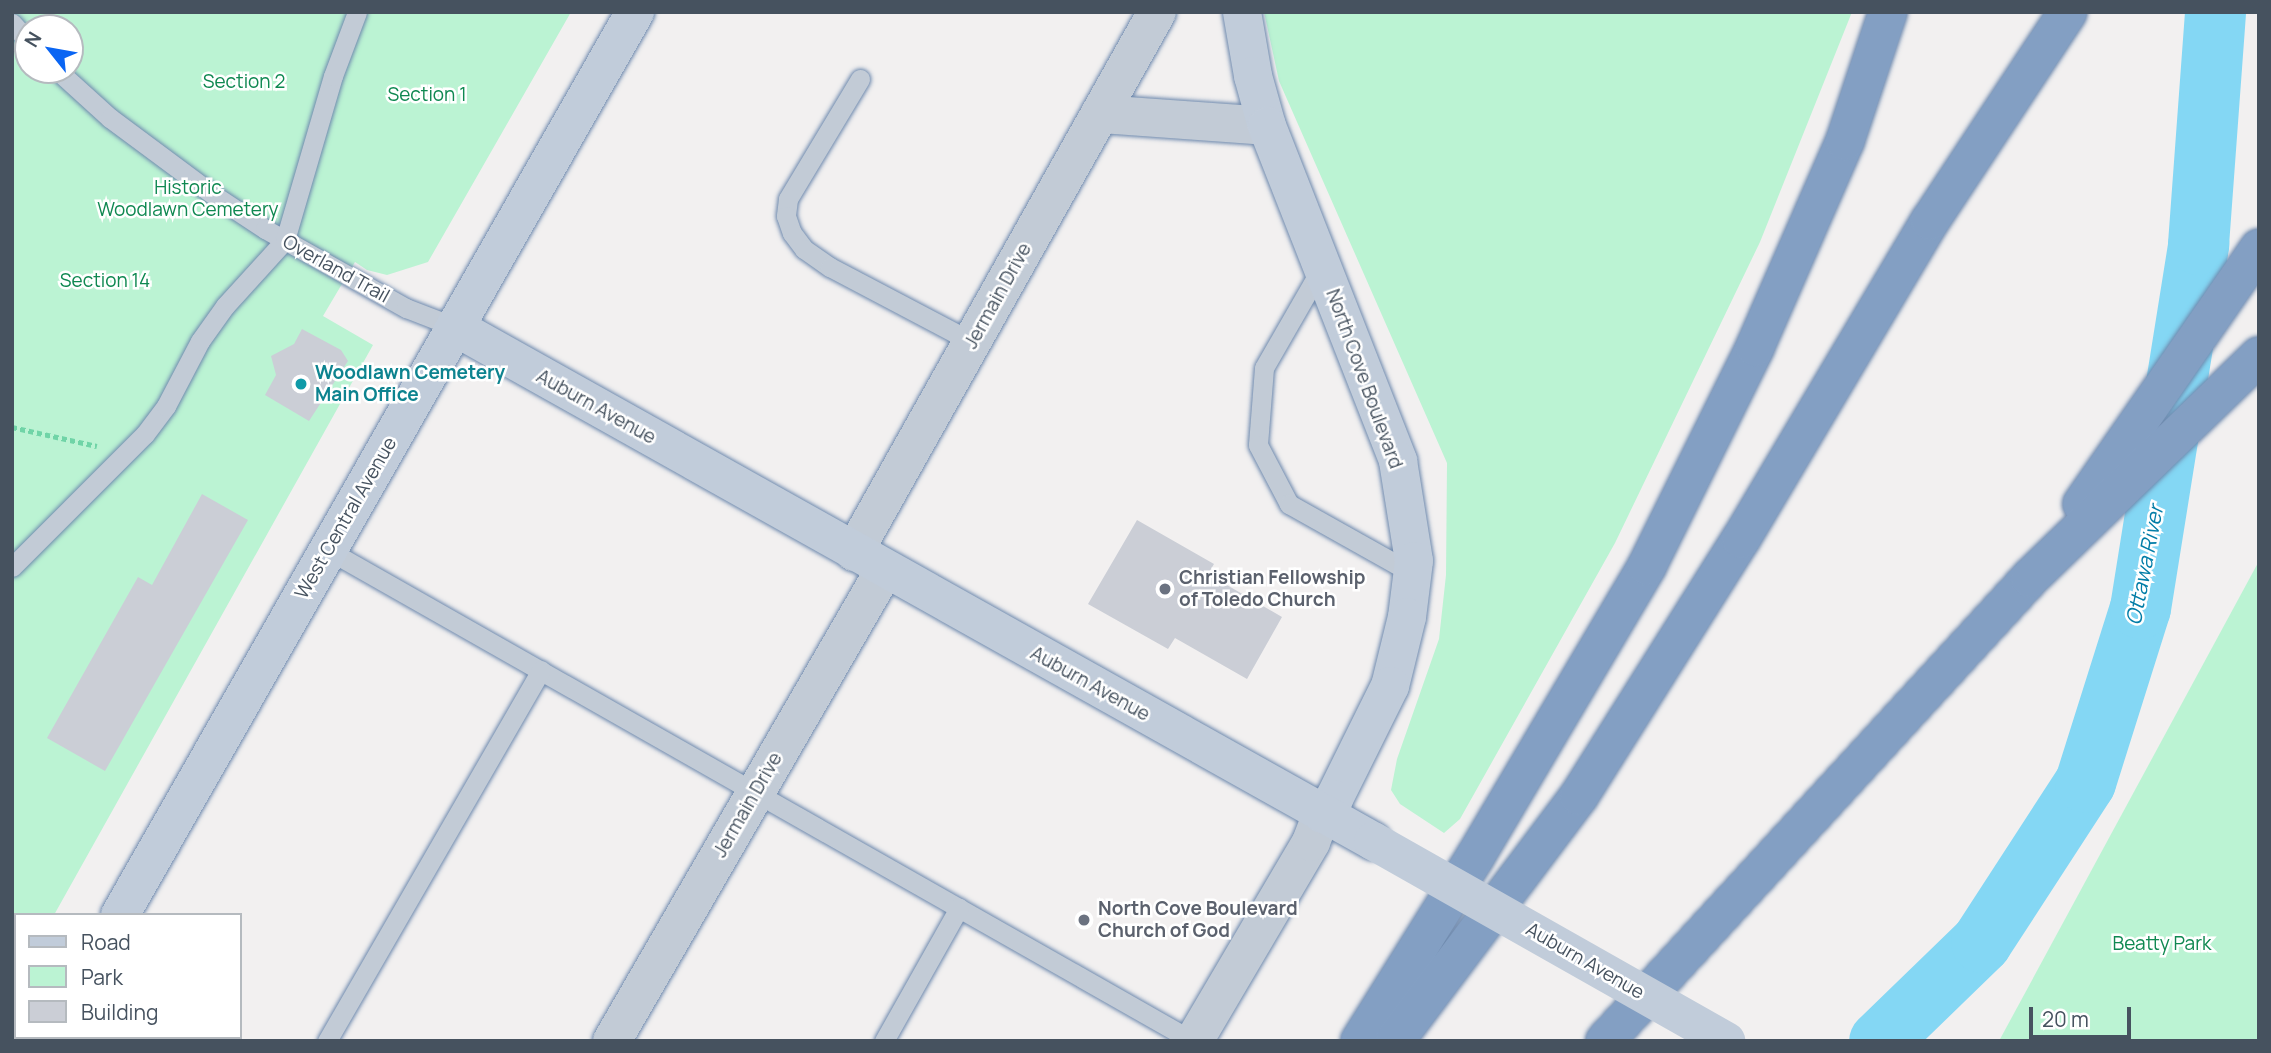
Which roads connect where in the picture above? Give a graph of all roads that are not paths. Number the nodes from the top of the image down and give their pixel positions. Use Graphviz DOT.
graph roads {
  1 [pos="357,12"];
  2 [pos="635,12"];
  3 [pos="1157,12"];
  4 [pos="1242,12"];
  5 [pos="1888,12"];
  6 [pos="2058,27"];
  7 [pos="860,79"];
  8 [pos="73,84"];
  9 [pos="1100,114"];
  10 [pos="1267,126"];
  11 [pos="285,240"];
  12 [pos="2259,248"];
  13 [pos="1322,266"];
  14 [pos="455,327"];
  15 [pos="972,342"];
  16 [pos="2259,356"];
  17 [pos="328,550"];
  18 [pos="870,561"];
  19 [pos="12,567"];
  20 [pos="1412,573"];
  21 [pos="2030,578"];
  22 [pos="541,670"];
  23 [pos="756,792"];
  24 [pos="1322,814"];
  25 [pos="960,908"];
  26 [pos="121,913"];
  27 [pos="327,1041"];
  28 [pos="612,1041"];
  29 [pos="884,1041"];
  30 [pos="1194,1041"];
  31 [pos="1360,1041"];
  32 [pos="1395,1041"];
  33 [pos="1605,1041"];
  34 [pos="1726,1041"];
  1 -- 11 [label="lane"];
  2 -- 14 [label="street, West Central Avenue"];
  3 -- 9 [label="street, Jermain Drive"];
  4 -- 10 [label="street, North Cove Boulevard"];
  5 -- 31 [label="highway"];
  6 -- 32 [label="highway"];
  7 -- 15 [label="lane"];
  8 -- 11 [label="lane, Overland Trail"];
  9 -- 10 [label="street"];
  9 -- 15 [label="street, Jermain Drive"];
  10 -- 13 [label="street, North Cove Boulevard"];
  11 -- 14 [label="lane, Overland Trail"];
  11 -- 19 [label="lane"];
  12 -- 21 [label="highway"];
  13 -- 20 [label="street, North Cove Boulevard"];
  13 -- 20 [label="lane"];
  14 -- 17 [label="street, West Central Avenue"];
  14 -- 18 [label="street, Auburn Avenue"];
  15 -- 18 [label="street, Jermain Drive"];
  16 -- 21 [label="highway"];
  17 -- 22 [label="lane"];
  17 -- 26 [label="street, West Central Avenue"];
  18 -- 23 [label="street, Jermain Drive"];
  18 -- 24 [label="street, Auburn Avenue"];
  20 -- 24 [label="street, North Cove Boulevard"];
  21 -- 33 [label="highway"];
  22 -- 23 [label="lane"];
  22 -- 27 [label="lane"];
  23 -- 25 [label="lane"];
  23 -- 28 [label="street, Jermain Drive"];
  24 -- 30 [label="street, North Cove Boulevard"];
  24 -- 34 [label="street, Auburn Avenue, bridge"];
  25 -- 29 [label="lane"];
  25 -- 30 [label="lane"];
}
